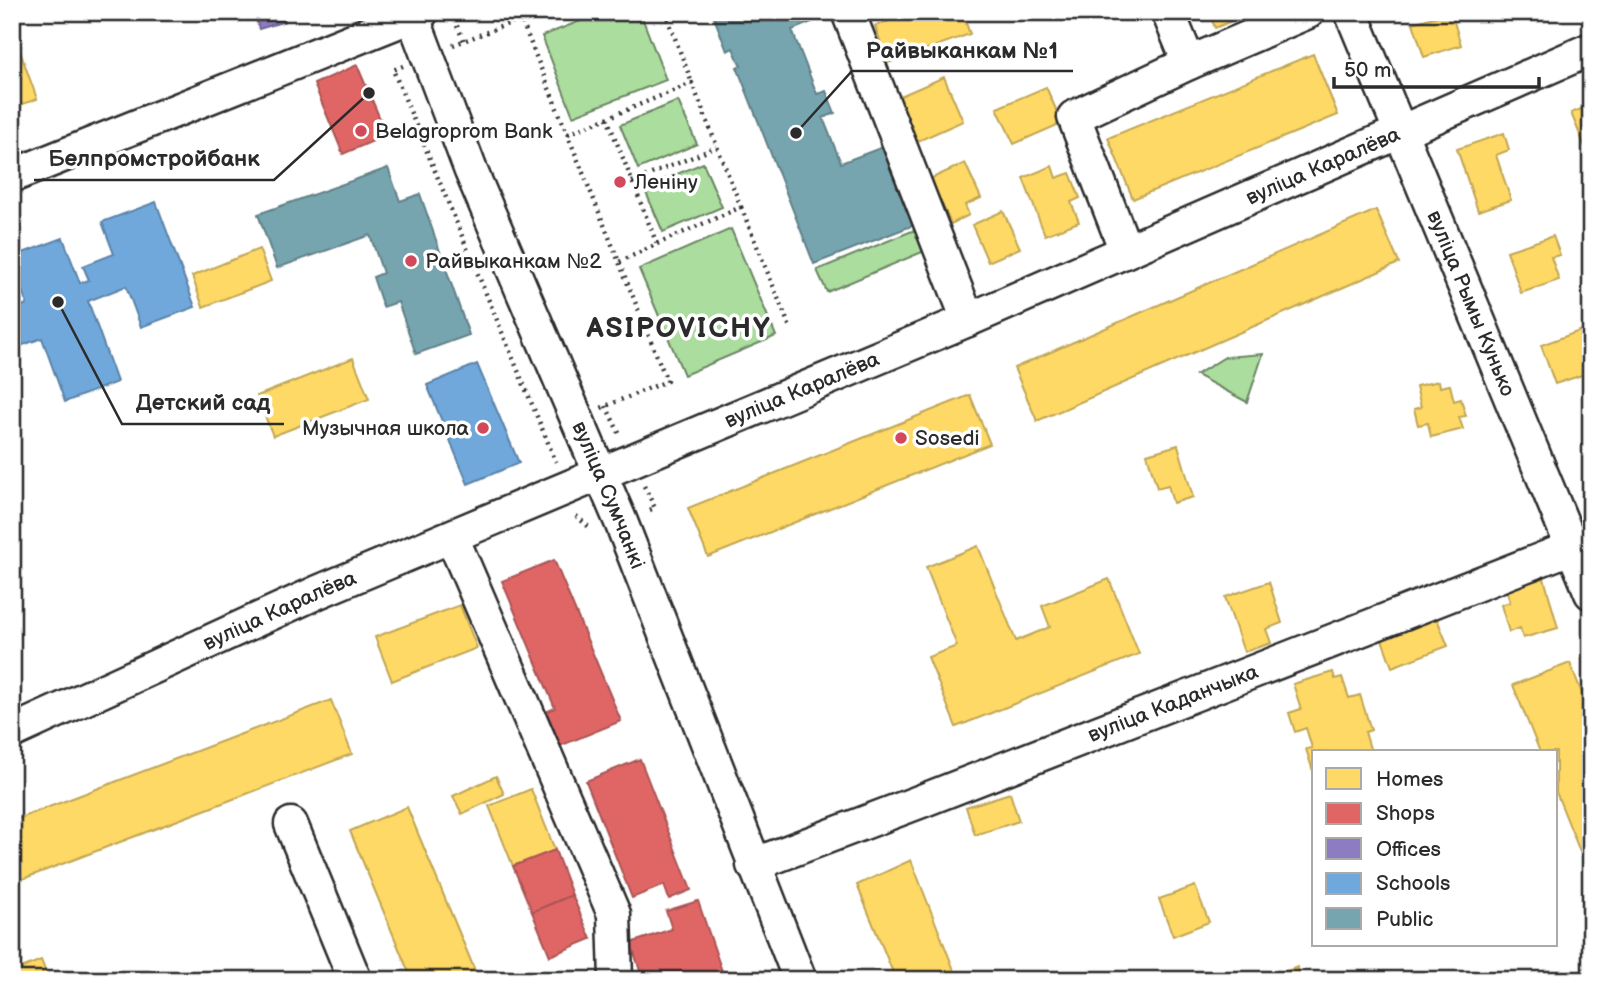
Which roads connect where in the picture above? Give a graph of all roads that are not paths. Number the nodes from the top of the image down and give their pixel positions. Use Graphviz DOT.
graph roads {
  1 [pos="848,12"];
  2 [pos="1168,12"];
  3 [pos="1308,12"];
  4 [pos="1351,12"];
  5 [pos="415,14"];
  6 [pos="1591,49"];
  7 [pos="1189,63"];
  8 [pos="1400,132"];
  9 [pos="12,176"];
  10 [pos="1126,251"];
  11 [pos="968,320"];
  12 [pos="599,476"];
  13 [pos="452,537"];
  14 [pos="1581,543"];
  15 [pos="1591,593"];
  16 [pos="12,732"];
  17 [pos="290,824"];
  18 [pos="753,864"];
  19 [pos="355,980"];
  20 [pos="616,980"];
  21 [pos="800,980"];
  1 -- 11 [label="street"];
  2 -- 7 [label="street"];
  3 -- 7 [label="street"];
  4 -- 8 [label="street, вуліца Рымы Кунько"];
  5 -- 9 [label="street"];
  5 -- 12 [label="street, вуліца Сумчанкі"];
  6 -- 8 [label="street, вуліца Каралёва"];
  7 -- 10 [label="street"];
  8 -- 10 [label="street, вуліца Каралёва"];
  8 -- 14 [label="street, вуліца Рымы Кунько"];
  10 -- 11 [label="street, вуліца Каралёва"];
  11 -- 12 [label="street, вуліца Каралёва"];
  12 -- 13 [label="street, вуліца Каралёва"];
  12 -- 18 [label="street, вуліца Сумчанкі"];
  13 -- 16 [label="street, вуліца Каралёва"];
  13 -- 20 [label="street"];
  14 -- 15 [label="street, вуліца Рымы Кунько"];
  14 -- 18 [label="street, вуліца Каданчыка"];
  17 -- 19 [label="street"];
  18 -- 21 [label="street, вуліца Сумчанкі"];
}
